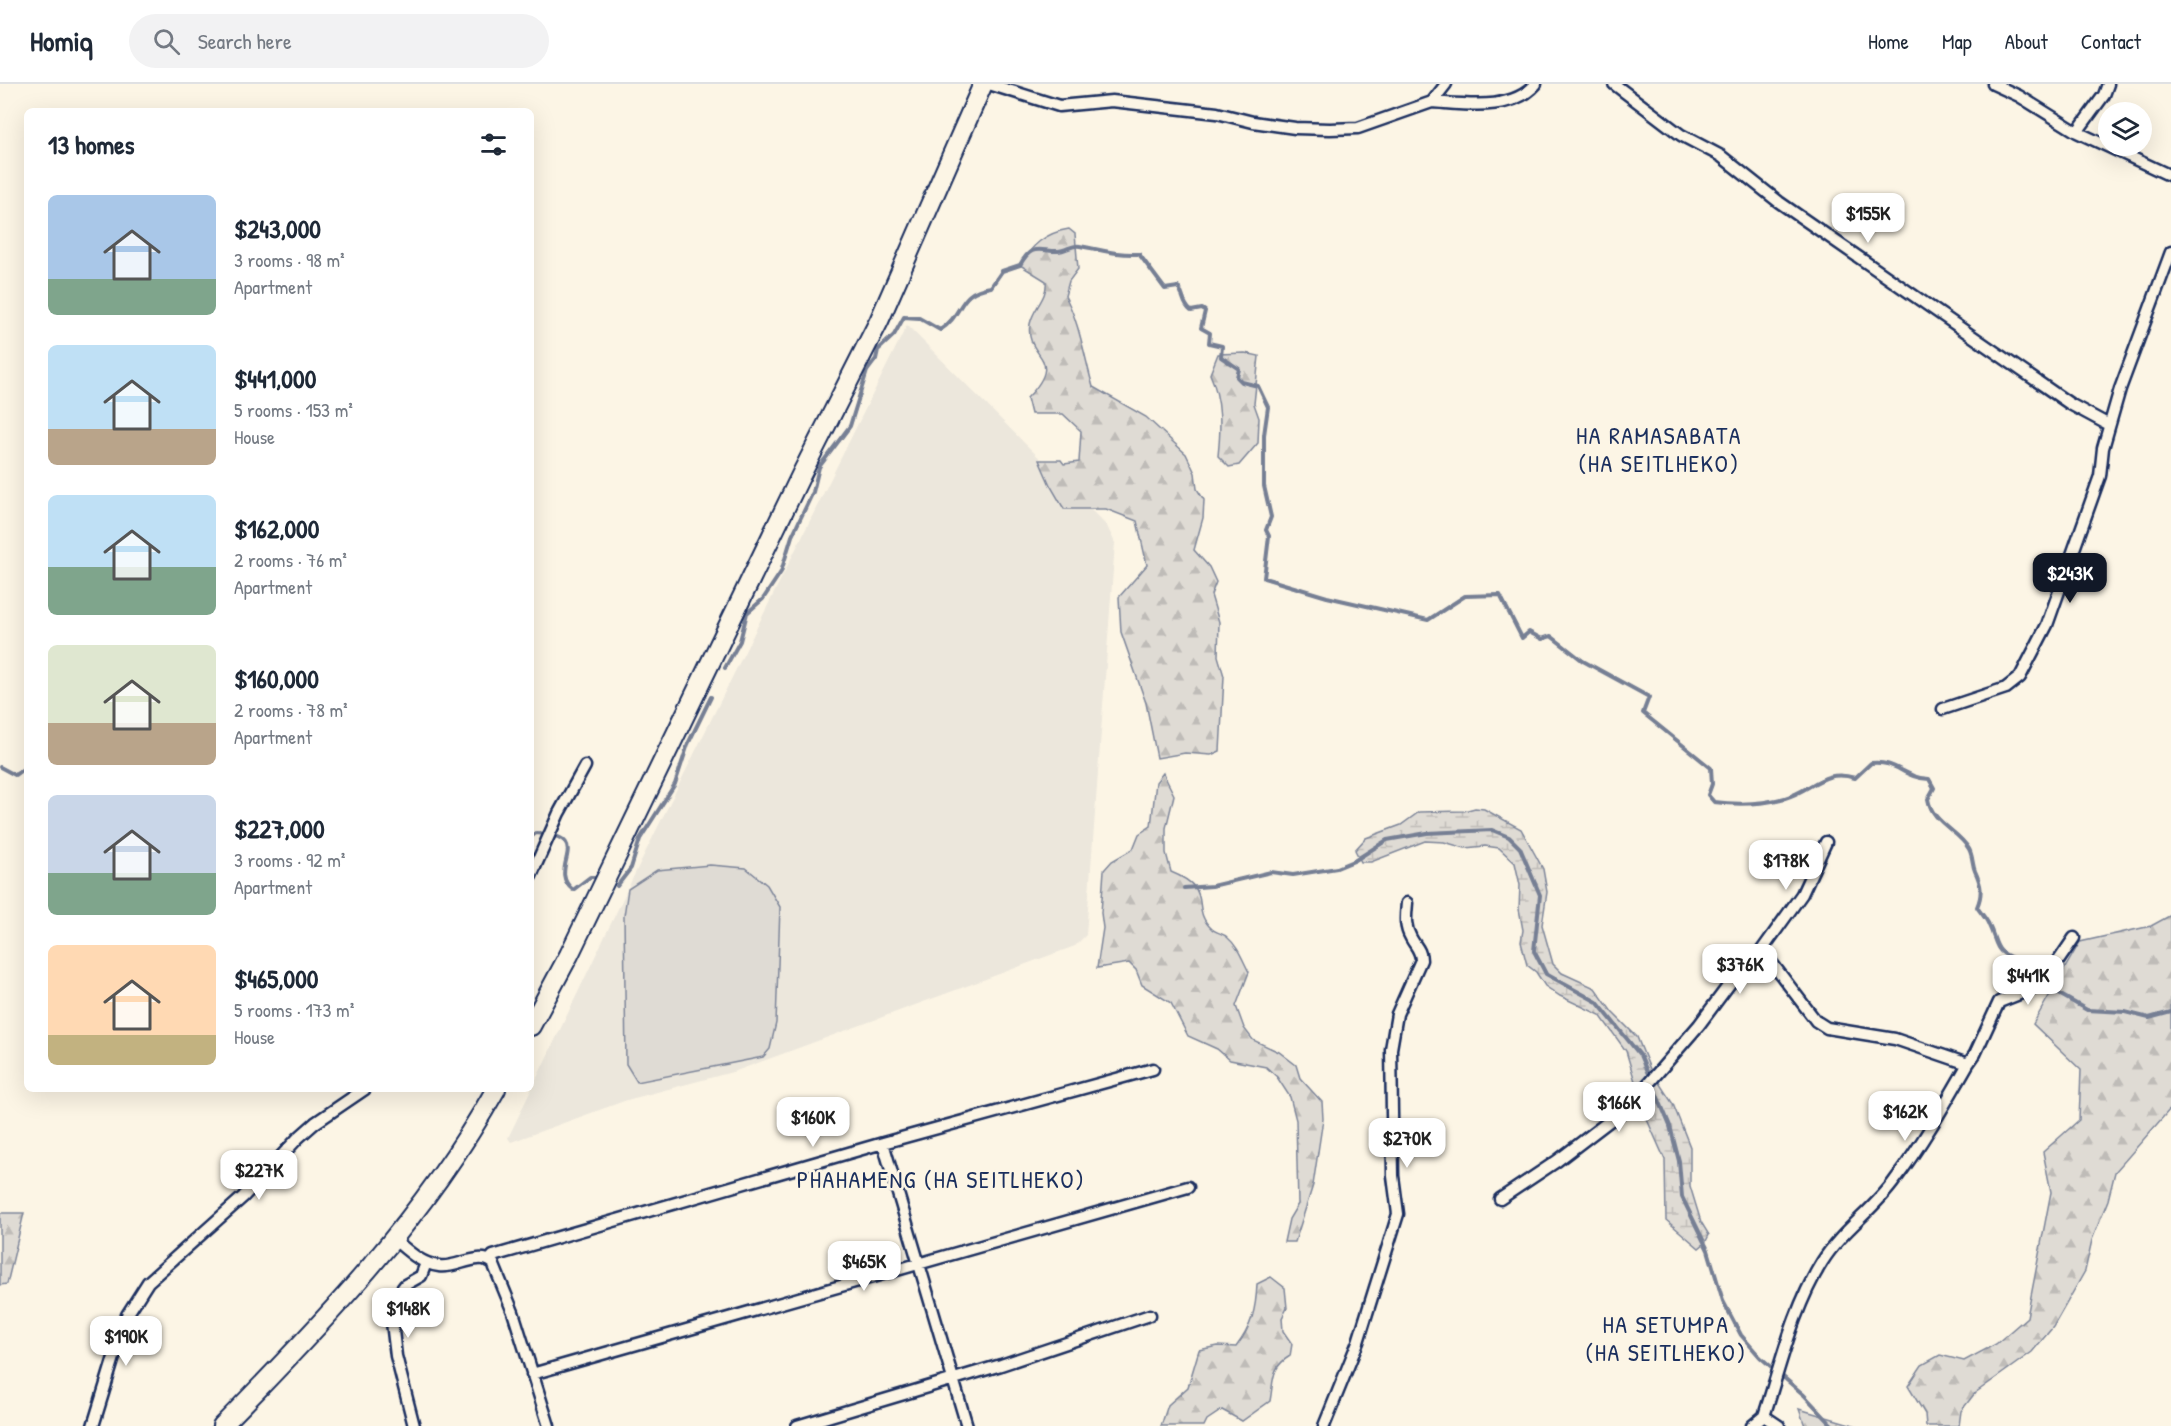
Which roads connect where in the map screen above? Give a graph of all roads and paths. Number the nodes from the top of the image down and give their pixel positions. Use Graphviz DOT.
graph roads {
  1 [pos="983,84"];
  2 [pos="989,84"];
  3 [pos="1446,84"];
  4 [pos="1536,84"];
  5 [pos="1614,84"];
  6 [pos="1994,84"];
  7 [pos="2108,84"];
  8 [pos="1432,102"];
  9 [pos="2077,132"];
  10 [pos="2171,176"];
  11 [pos="2171,252"];
  12 [pos="2109,425"];
  13 [pos="1943,709"];
  14 [pos="585,766"];
  15 [pos="1826,842"];
  16 [pos="534,869"];
  17 [pos="1407,903"];
  18 [pos="2074,938"];
  19 [pos="1762,950"];
  20 [pos="534,1020"];
  21 [pos="1968,1064"];
  22 [pos="1153,1069"];
  23 [pos="361,1092"];
  24 [pos="494,1092"];
  25 [pos="883,1143"];
  26 [pos="1188,1187"];
  27 [pos="1500,1199"];
  28 [pos="395,1240"];
  29 [pos="490,1260"];
  30 [pos="917,1262"];
  31 [pos="426,1263"];
  32 [pos="1150,1315"];
  33 [pos="532,1374"];
  34 [pos="953,1379"];
  35 [pos="1764,1416"];
  36 [pos="93,1426"];
  37 [pos="222,1426"];
  38 [pos="414,1426"];
  39 [pos="549,1426"];
  40 [pos="797,1426"];
  41 [pos="966,1426"];
  42 [pos="1324,1426"];
  43 [pos="1752,1426"];
  44 [pos="1779,1426"];
  1 -- 20 [label="main road"];
  2 -- 8 [label="street"];
  3 -- 8 [label="street"];
  4 -- 8 [label="street"];
  5 -- 12 [label="street"];
  6 -- 9 [label="street"];
  7 -- 9 [label="street"];
  9 -- 10 [label="street"];
  11 -- 12 [label="street"];
  12 -- 13 [label="street"];
  14 -- 16 [label="street"];
  15 -- 19 [label="street"];
  17 -- 42 [label="street"];
  18 -- 21 [label="street"];
  19 -- 21 [label="street"];
  19 -- 27 [label="street"];
  21 -- 35 [label="street"];
  22 -- 25 [label="street"];
  23 -- 36 [label="street"];
  24 -- 28 [label="main road"];
  25 -- 29 [label="street"];
  25 -- 30 [label="street"];
  26 -- 30 [label="street"];
  28 -- 31 [label="street"];
  28 -- 37 [label="main road"];
  29 -- 31 [label="street"];
  29 -- 33 [label="street"];
  30 -- 33 [label="street"];
  30 -- 34 [label="street"];
  31 -- 38 [label="street"];
  32 -- 34 [label="street"];
  33 -- 39 [label="street"];
  34 -- 40 [label="street"];
  34 -- 41 [label="street"];
  35 -- 43 [label="street"];
  35 -- 44 [label="street"];
}
